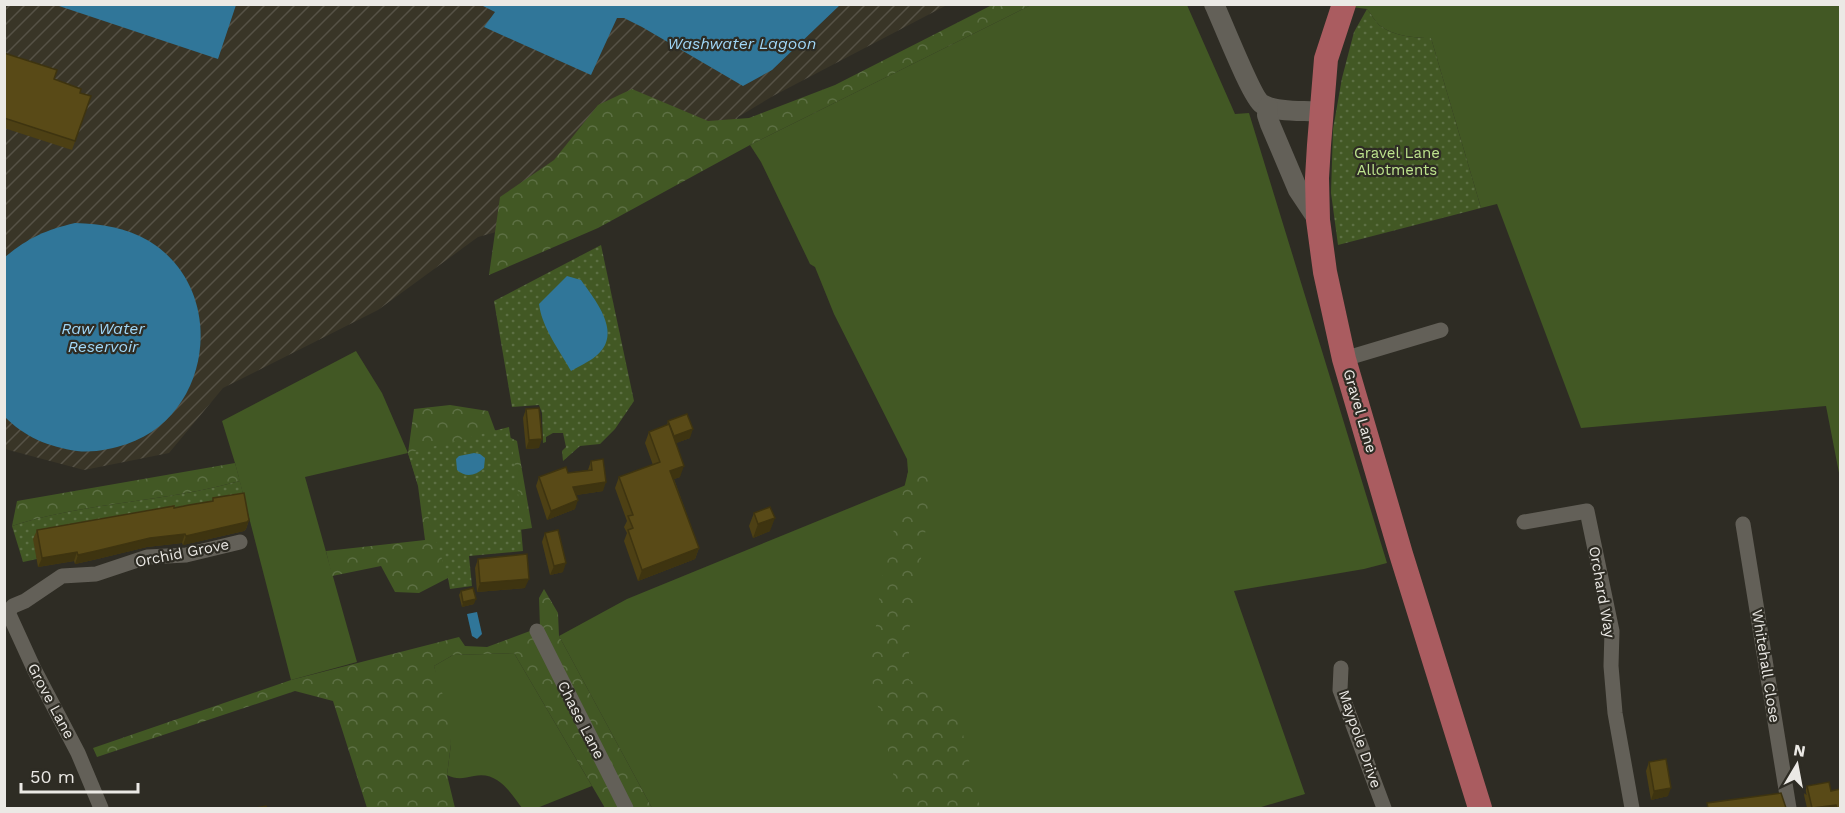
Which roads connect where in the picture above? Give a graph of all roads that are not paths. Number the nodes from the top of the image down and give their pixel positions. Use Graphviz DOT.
graph roads {
  1 [pos="1214,4"];
  2 [pos="1344,4"];
  3 [pos="1269,107"];
  4 [pos="1322,112"];
  5 [pos="1318,220"];
  6 [pos="1441,330"];
  7 [pos="1344,359"];
  8 [pos="1524,522"];
  9 [pos="1743,524"];
  10 [pos="240,542"];
  11 [pos="25,601"];
  12 [pos="537,631"];
  13 [pos="1341,668"];
  14 [pos="101,808"];
  15 [pos="626,808"];
  16 [pos="1384,808"];
  17 [pos="1480,808"];
  18 [pos="1632,808"];
  19 [pos="1789,808"];
  1 -- 3 [label="street"];
  2 -- 4 [label="main road, Gravel Lane"];
  3 -- 4 [label="street"];
  3 -- 5 [label="street"];
  4 -- 5 [label="main road, Gravel Lane"];
  5 -- 7 [label="main road, Gravel Lane"];
  6 -- 7 [label="street"];
  7 -- 17 [label="main road, Gravel Lane"];
  8 -- 18 [label="street, Orchard Way"];
  9 -- 19 [label="street, Whitehall Close"];
  10 -- 11 [label="street, Orchid Grove"];
  11 -- 14 [label="street, Grove Lane"];
  12 -- 15 [label="street, Chase Lane"];
  13 -- 16 [label="street, Maypole Drive"];
}
